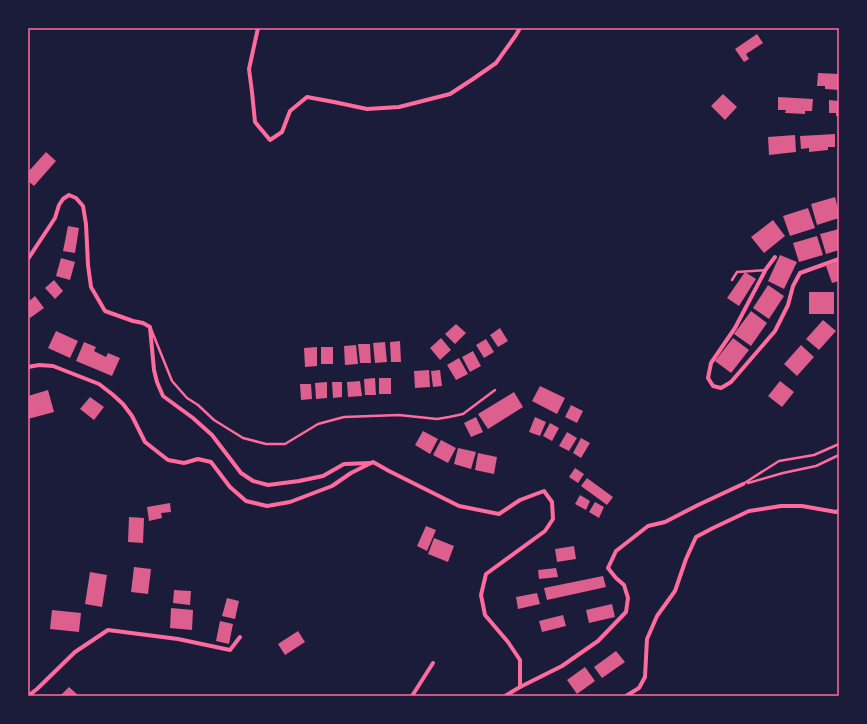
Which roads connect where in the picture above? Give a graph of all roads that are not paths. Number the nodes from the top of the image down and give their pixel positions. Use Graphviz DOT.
graph roads {
  1 [pos="258,28"];
  2 [pos="520,28"];
  3 [pos="775,257"];
  4 [pos="28,259"];
  5 [pos="839,259"];
  6 [pos="766,270"];
  7 [pos="732,280"];
  8 [pos="150,327"];
  9 [pos="28,367"];
  10 [pos="495,390"];
  11 [pos="839,444"];
  12 [pos="839,455"];
  13 [pos="373,462"];
  14 [pos="743,484"];
  15 [pos="839,511"];
  16 [pos="240,637"];
  17 [pos="433,663"];
  18 [pos="520,687"];
  19 [pos="28,696"];
  20 [pos="412,696"];
  21 [pos="504,696"];
  22 [pos="626,696"];
  1 -- 2 [label="street"];
  3 -- 6 [label="street"];
  4 -- 8 [label="street"];
  5 -- 6 [label="street"];
  6 -- 7 [label="lane"];
  8 -- 10 [label="lane"];
  8 -- 13 [label="street"];
  9 -- 13 [label="street"];
  11 -- 14 [label="lane"];
  12 -- 14 [label="lane"];
  13 -- 18 [label="street"];
  14 -- 18 [label="street"];
  15 -- 22 [label="street"];
  16 -- 19 [label="street"];
  17 -- 20 [label="street"];
  18 -- 21 [label="street"];
}
